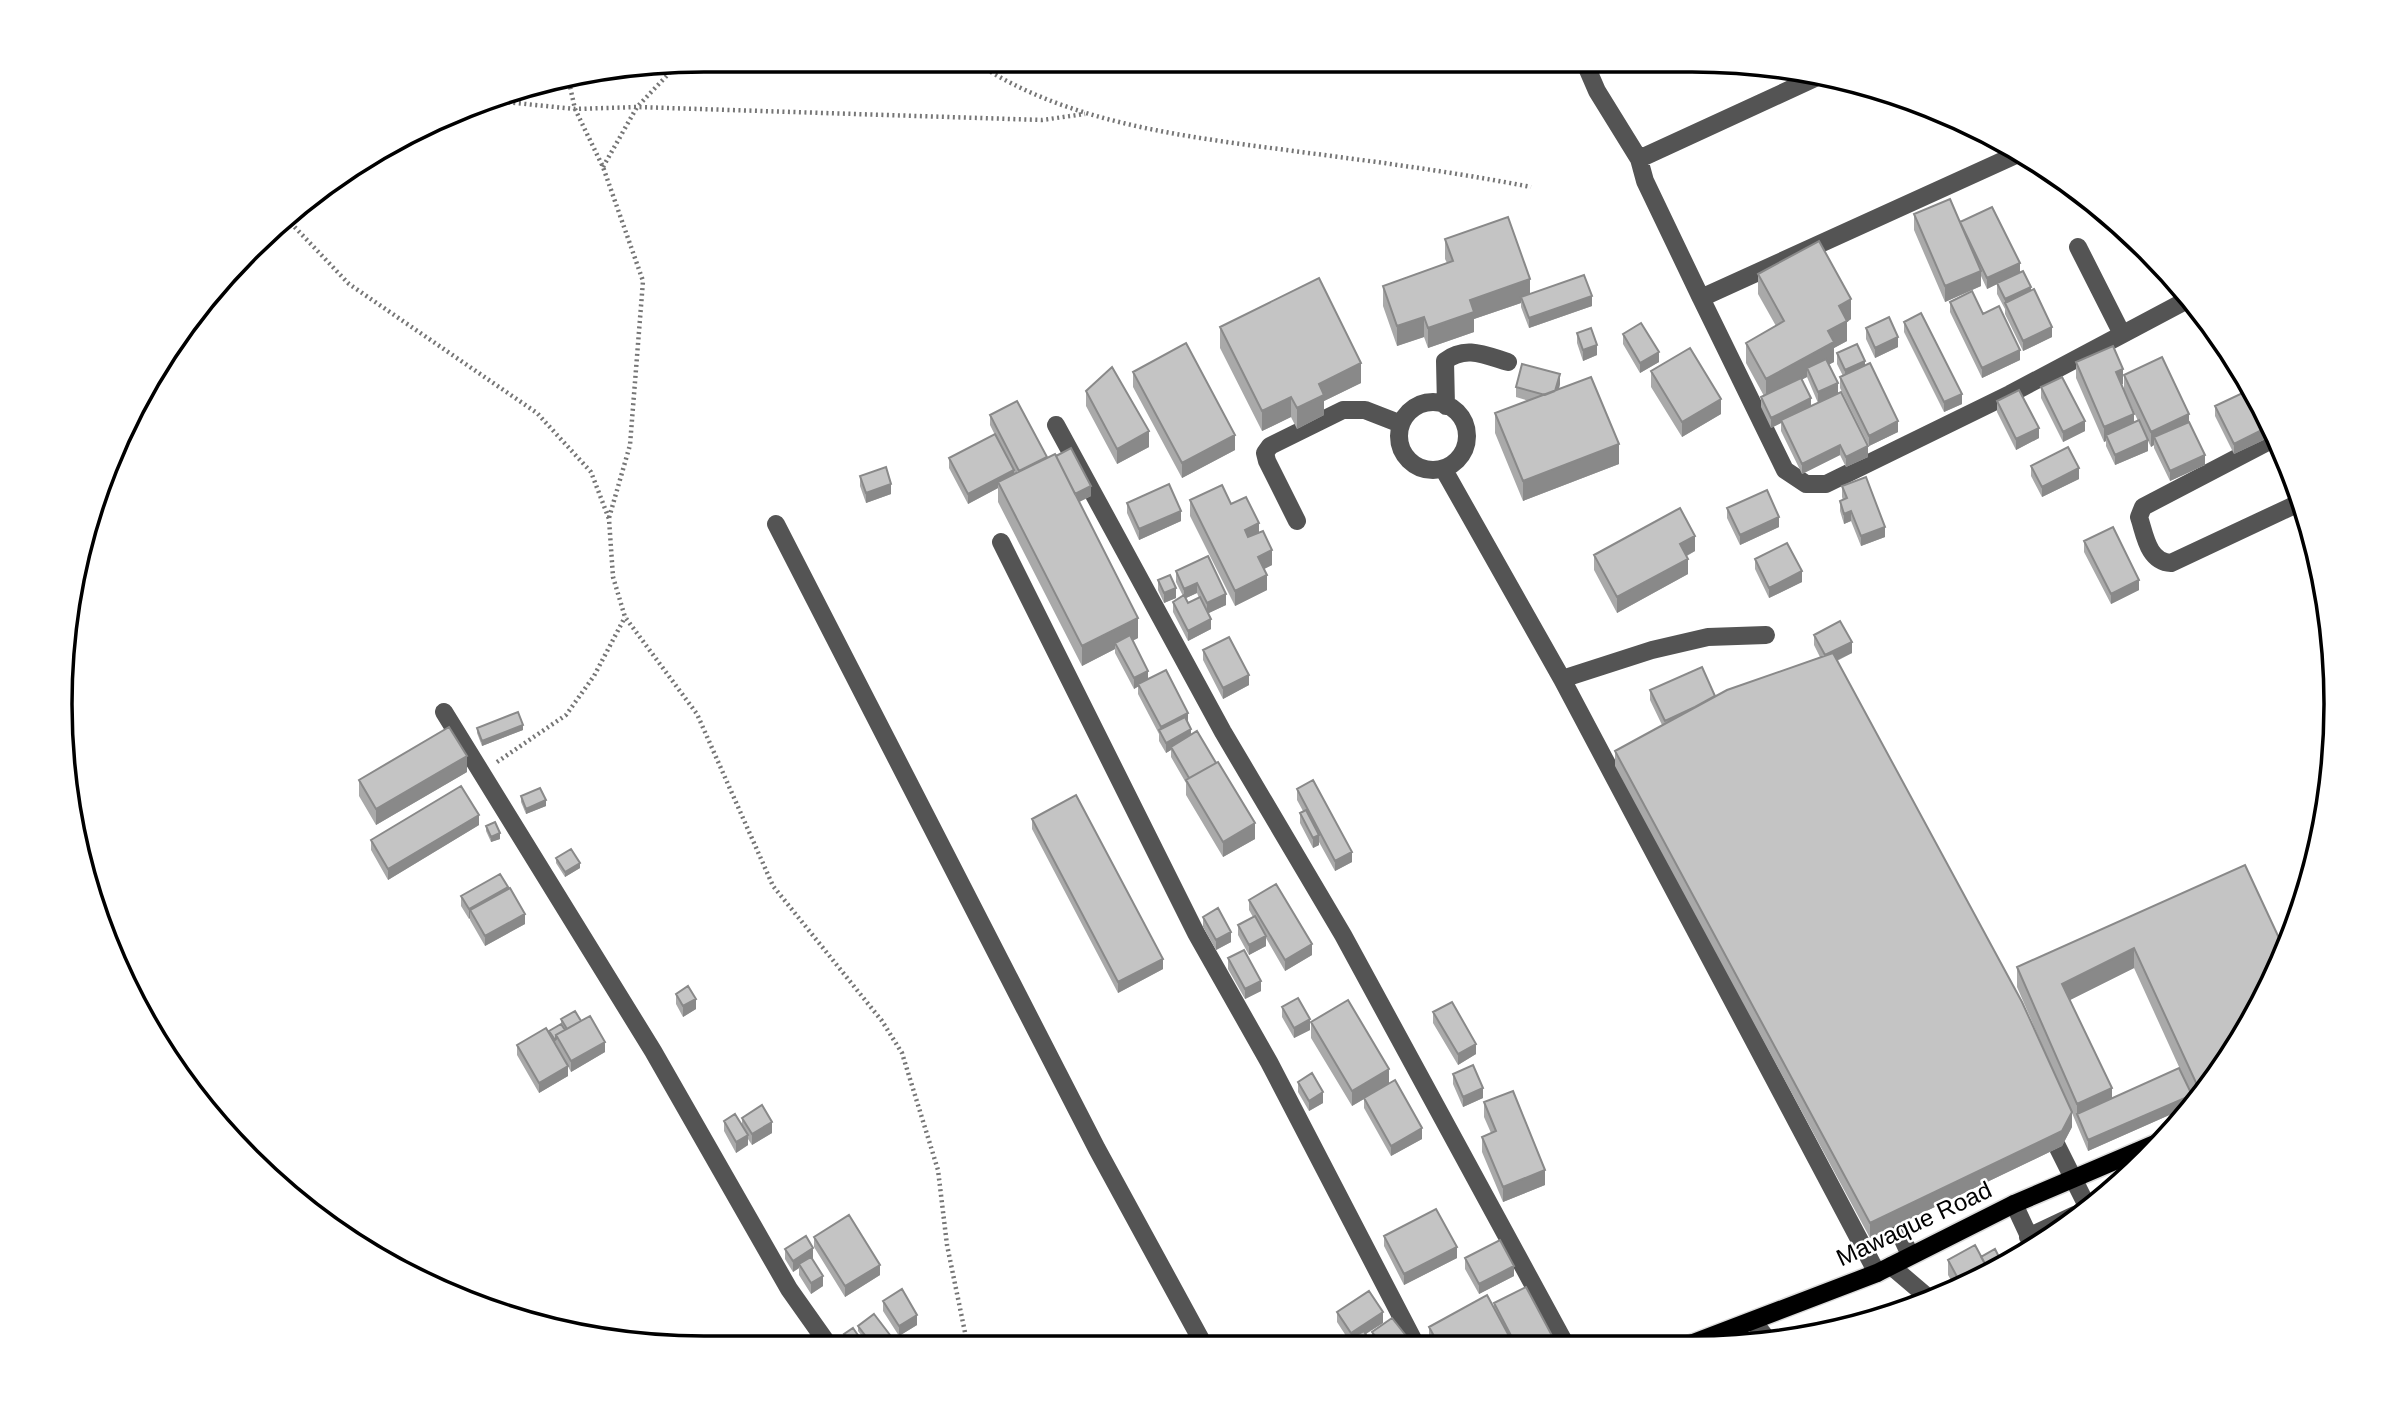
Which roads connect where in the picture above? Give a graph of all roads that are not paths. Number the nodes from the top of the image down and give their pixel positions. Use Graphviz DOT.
graph roads {
  1 [pos="1589,72"];
  2 [pos="1805,82"];
  3 [pos="2010,157"];
  4 [pos="1639,159"];
  5 [pos="2078,247"];
  6 [pos="1701,298"];
  7 [pos="2181,303"];
  8 [pos="2122,334"];
  9 [pos="1508,362"];
  10 [pos="1447,405"];
  11 [pos="1401,424"];
  12 [pos="1056,425"];
  13 [pos="2267,442"];
  14 [pos="1444,470"];
  15 [pos="2293,506"];
  16 [pos="1297,521"];
  17 [pos="776,524"];
  18 [pos="1001,542"];
  19 [pos="1766,635"];
  20 [pos="1562,679"];
  21 [pos="444,712"];
  22 [pos="2042,1112"];
  23 [pos="2028,1133"];
  24 [pos="2052,1136"];
  25 [pos="2140,1150"];
  26 [pos="2074,1178"];
  27 [pos="1903,1187"];
  28 [pos="2084,1200"];
  29 [pos="2014,1204"];
  30 [pos="2029,1239"];
  31 [pos="1910,1255"];
  32 [pos="1884,1269"];
  33 [pos="1921,1293"];
  34 [pos="1752,1321"];
  35 [pos="1762,1332"];
  36 [pos="1714,1335"];
  37 [pos="822,1336"];
  38 [pos="1199,1336"];
  39 [pos="1411,1336"];
  40 [pos="1561,1336"];
  1 -- 4 [label="street"];
  2 -- 4 [label="street"];
  3 -- 6 [label="street"];
  4 -- 6 [label="street"];
  5 -- 8 [label="street"];
  6 -- 8 [label="street"];
  7 -- 8 [label="street"];
  9 -- 10 [label="street"];
  10 -- 11 [label="street"];
  10 -- 14 [label="street"];
  11 -- 14 [label="street"];
  11 -- 16 [label="street"];
  12 -- 40 [label="street"];
  13 -- 15 [label="street"];
  14 -- 20 [label="street"];
  17 -- 38 [label="street"];
  18 -- 39 [label="street"];
  19 -- 20 [label="street"];
  20 -- 32 [label="street"];
  21 -- 37 [label="street"];
  22 -- 24 [label="street"];
  23 -- 24 [label="street"];
  24 -- 26 [label="street"];
  25 -- 26 [label="main road, Mawaque Road"];
  26 -- 28 [label="street"];
  26 -- 29 [label="main road, Mawaque Road"];
  27 -- 31 [label="street"];
  29 -- 30 [label="street"];
  29 -- 31 [label="main road, Mawaque Road"];
  31 -- 32 [label="main road, Mawaque Road"];
  32 -- 33 [label="street"];
  32 -- 34 [label="main road, Mawaque Road"];
  34 -- 35 [label="street"];
  34 -- 36 [label="main road, Mawaque Road"];
}
